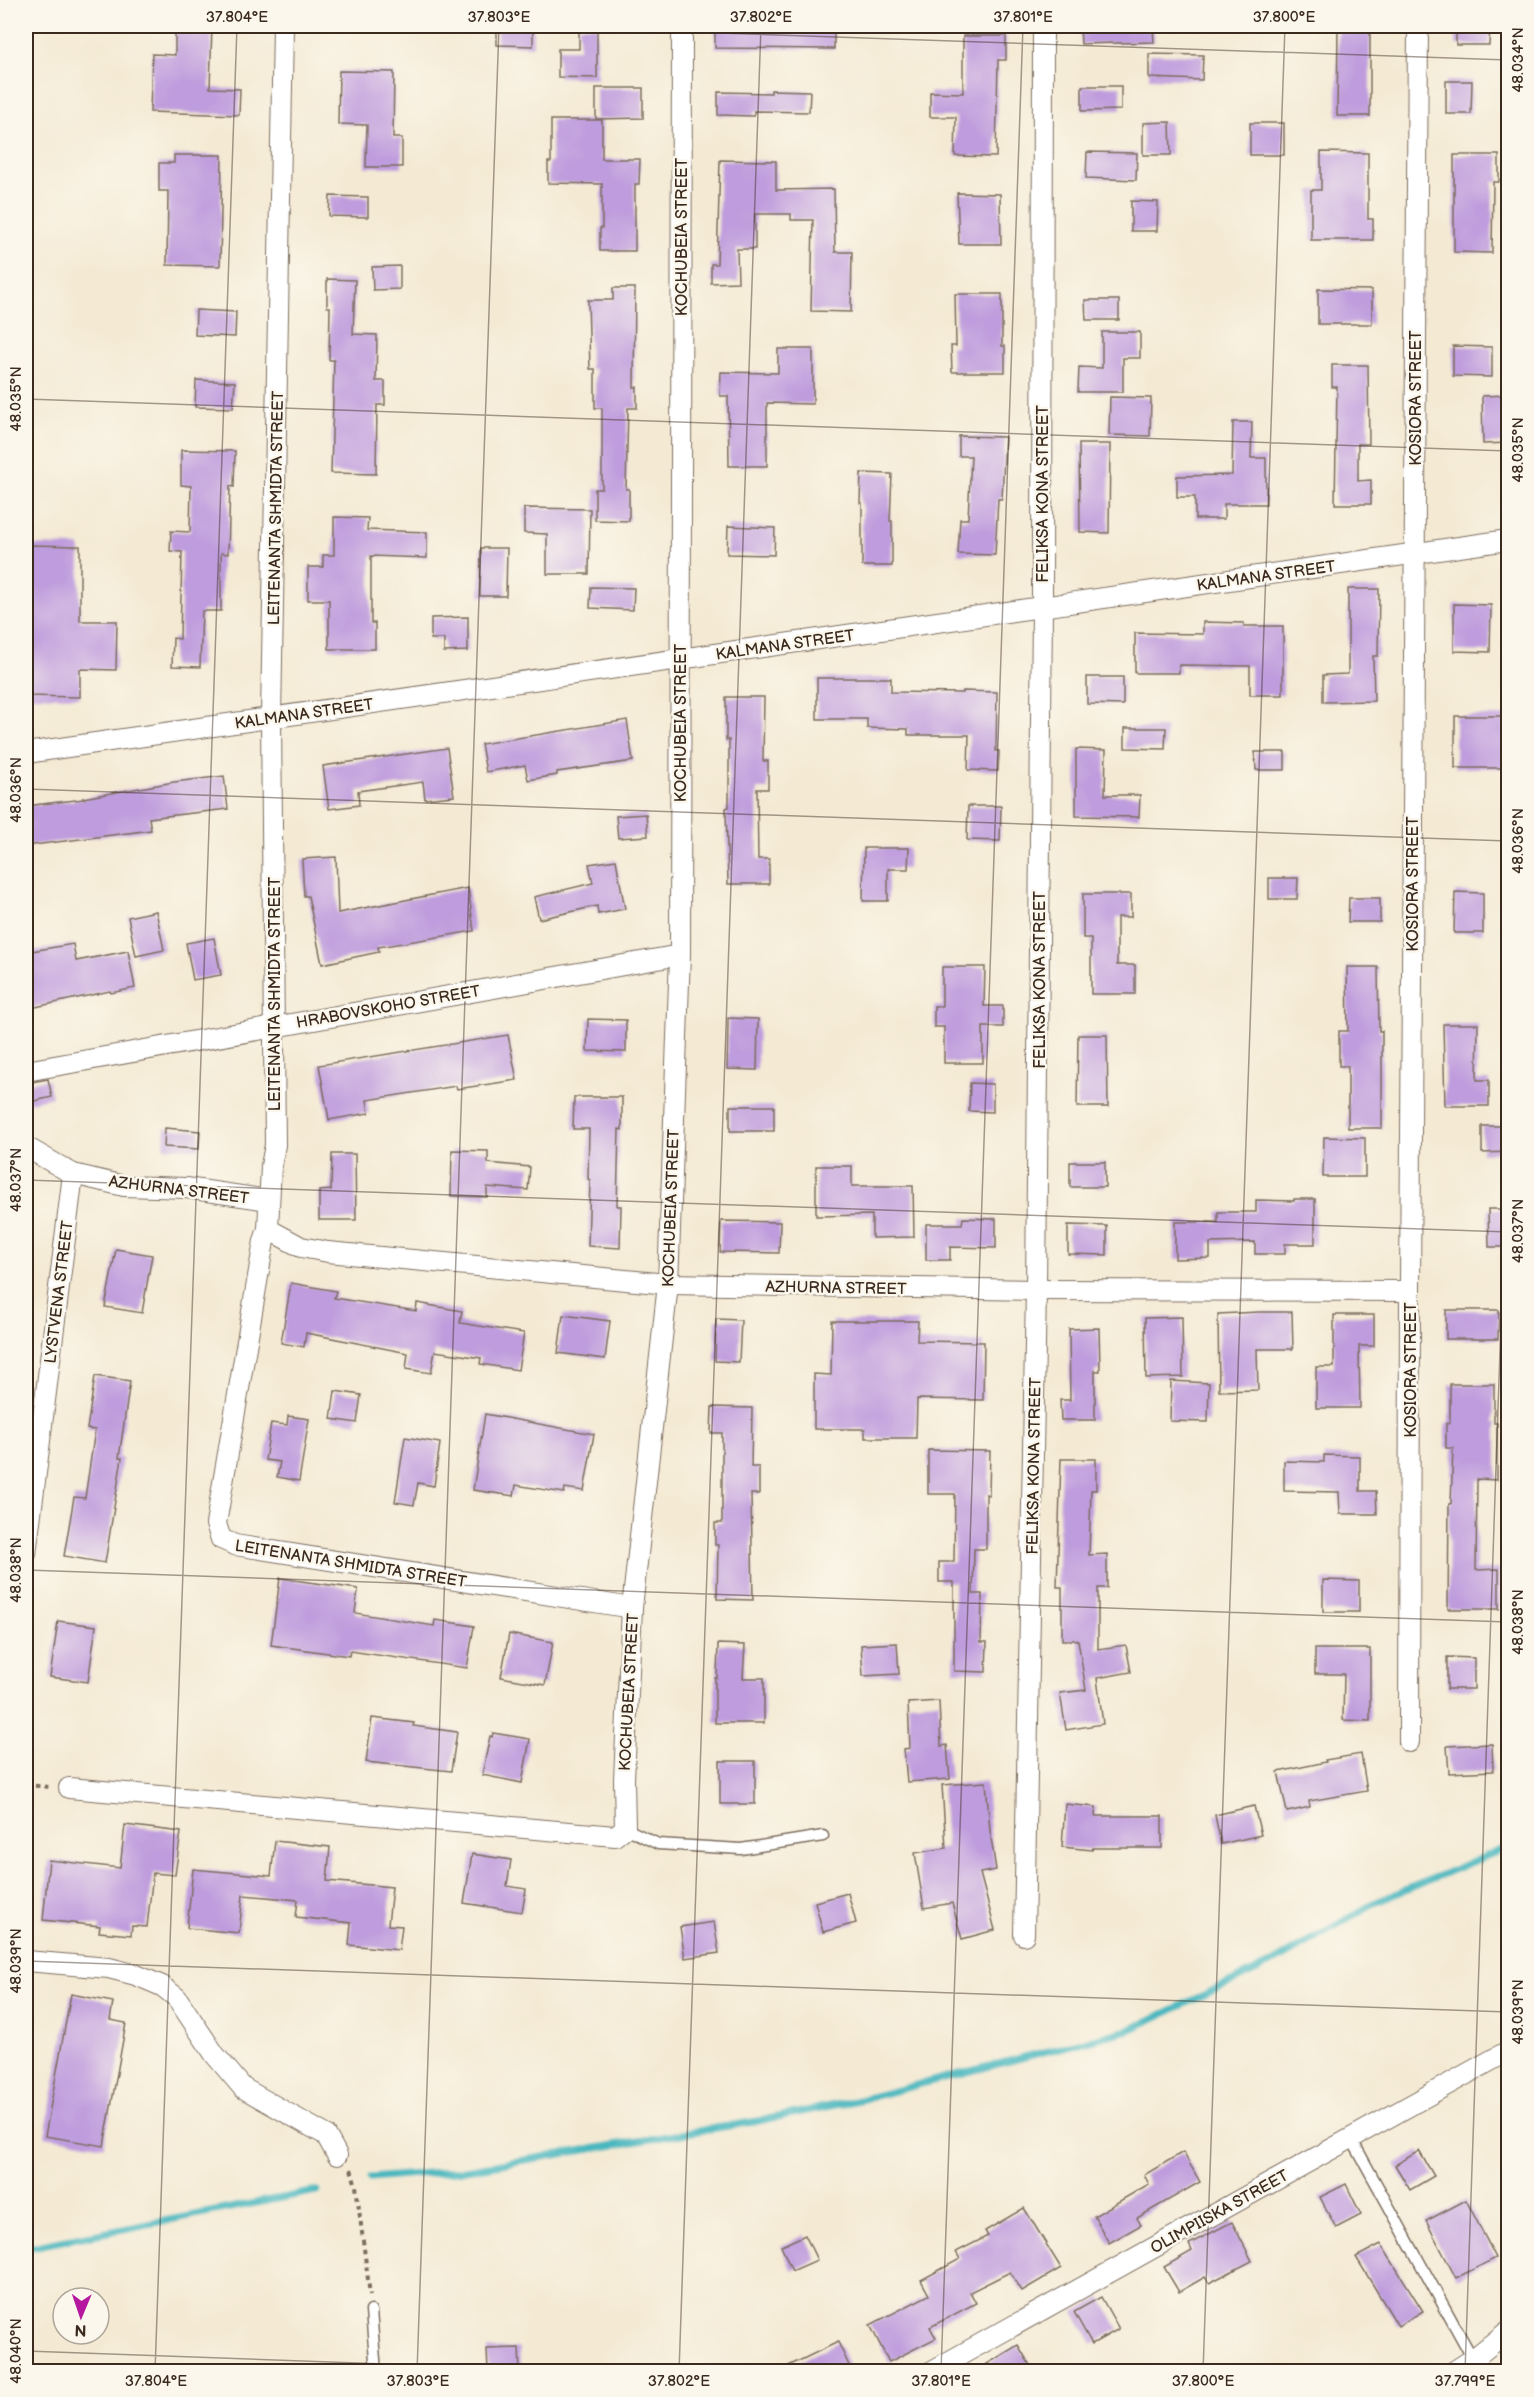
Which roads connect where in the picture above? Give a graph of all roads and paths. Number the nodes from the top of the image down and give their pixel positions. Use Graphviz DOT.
graph roads {
  1 [pos="283,26"];
  2 [pos="682,26"];
  3 [pos="1043,26"];
  4 [pos="1418,26"];
  5 [pos="1509,540"];
  6 [pos="1414,554"];
  7 [pos="1042,607"];
  8 [pos="680,660"];
  9 [pos="271,718"];
  10 [pos="26,753"];
  11 [pos="680,955"];
  12 [pos="275,1026"];
  13 [pos="26,1071"];
  14 [pos="26,1147"];
  15 [pos="73,1174"];
  16 [pos="269,1200"];
  17 [pos="268,1229"];
  18 [pos="668,1284"];
  19 [pos="1036,1290"];
  20 [pos="1410,1291"];
  21 [pos="26,1554"];
  22 [pos="632,1608"];
  23 [pos="1409,1742"];
  24 [pos="69,1788"];
  25 [pos="625,1828"];
  26 [pos="823,1836"];
  27 [pos="1024,1935"];
  28 [pos="26,1961"];
  29 [pos="1509,2050"];
  30 [pos="1351,2138"];
  31 [pos="337,2155"];
  32 [pos="371,2311"];
  33 [pos="1509,2331"];
  34 [pos="1473,2360"];
  35 [pos="376,2372"];
  36 [pos="930,2372"];
  37 [pos="1453,2372"];
  1 -- 9 [label="street, LEITENANTA SHMIDTA STREET"];
  2 -- 8 [label="street, KOCHUBEIA STREET"];
  3 -- 7 [label="street, FELIKSA KONA STREET"];
  4 -- 6 [label="street, KOSIORA STREET"];
  5 -- 6 [label="street, KALMANA STREET"];
  6 -- 7 [label="street, KALMANA STREET"];
  6 -- 20 [label="street, KOSIORA STREET"];
  7 -- 8 [label="street, KALMANA STREET"];
  7 -- 19 [label="street, FELIKSA KONA STREET"];
  8 -- 9 [label="street, KALMANA STREET"];
  8 -- 11 [label="street, KOCHUBEIA STREET"];
  9 -- 10 [label="street, KALMANA STREET"];
  9 -- 12 [label="street, LEITENANTA SHMIDTA STREET"];
  11 -- 12 [label="street, HRABOVSKOHO STREET"];
  11 -- 18 [label="street, KOCHUBEIA STREET"];
  12 -- 13 [label="street, HRABOVSKOHO STREET"];
  12 -- 16 [label="street, LEITENANTA SHMIDTA STREET"];
  14 -- 15 [label="street, AZHURNA STREET"];
  15 -- 16 [label="street, AZHURNA STREET"];
  15 -- 21 [label="street, LYSTVENA STREET"];
  16 -- 17 [label="street, LEITENANTA SHMIDTA STREET"];
  17 -- 18 [label="street, AZHURNA STREET"];
  17 -- 22 [label="street, LEITENANTA SHMIDTA STREET"];
  18 -- 19 [label="street, AZHURNA STREET"];
  18 -- 22 [label="street, KOCHUBEIA STREET"];
  19 -- 20 [label="street, AZHURNA STREET"];
  19 -- 27 [label="street, FELIKSA KONA STREET"];
  20 -- 23 [label="street, KOSIORA STREET"];
  22 -- 25 [label="street, KOCHUBEIA STREET"];
  24 -- 25 [label="street"];
  25 -- 26 [label="lane"];
  28 -- 31 [label="street"];
  29 -- 30 [label="street, OLIMPIISKA STREET"];
  30 -- 34 [label="lane"];
  30 -- 36 [label="street, OLIMPIISKA STREET"];
  31 -- 32 [label="path"];
  32 -- 35 [label="lane"];
  33 -- 34 [label="street"];
  34 -- 37 [label="street"];
}
